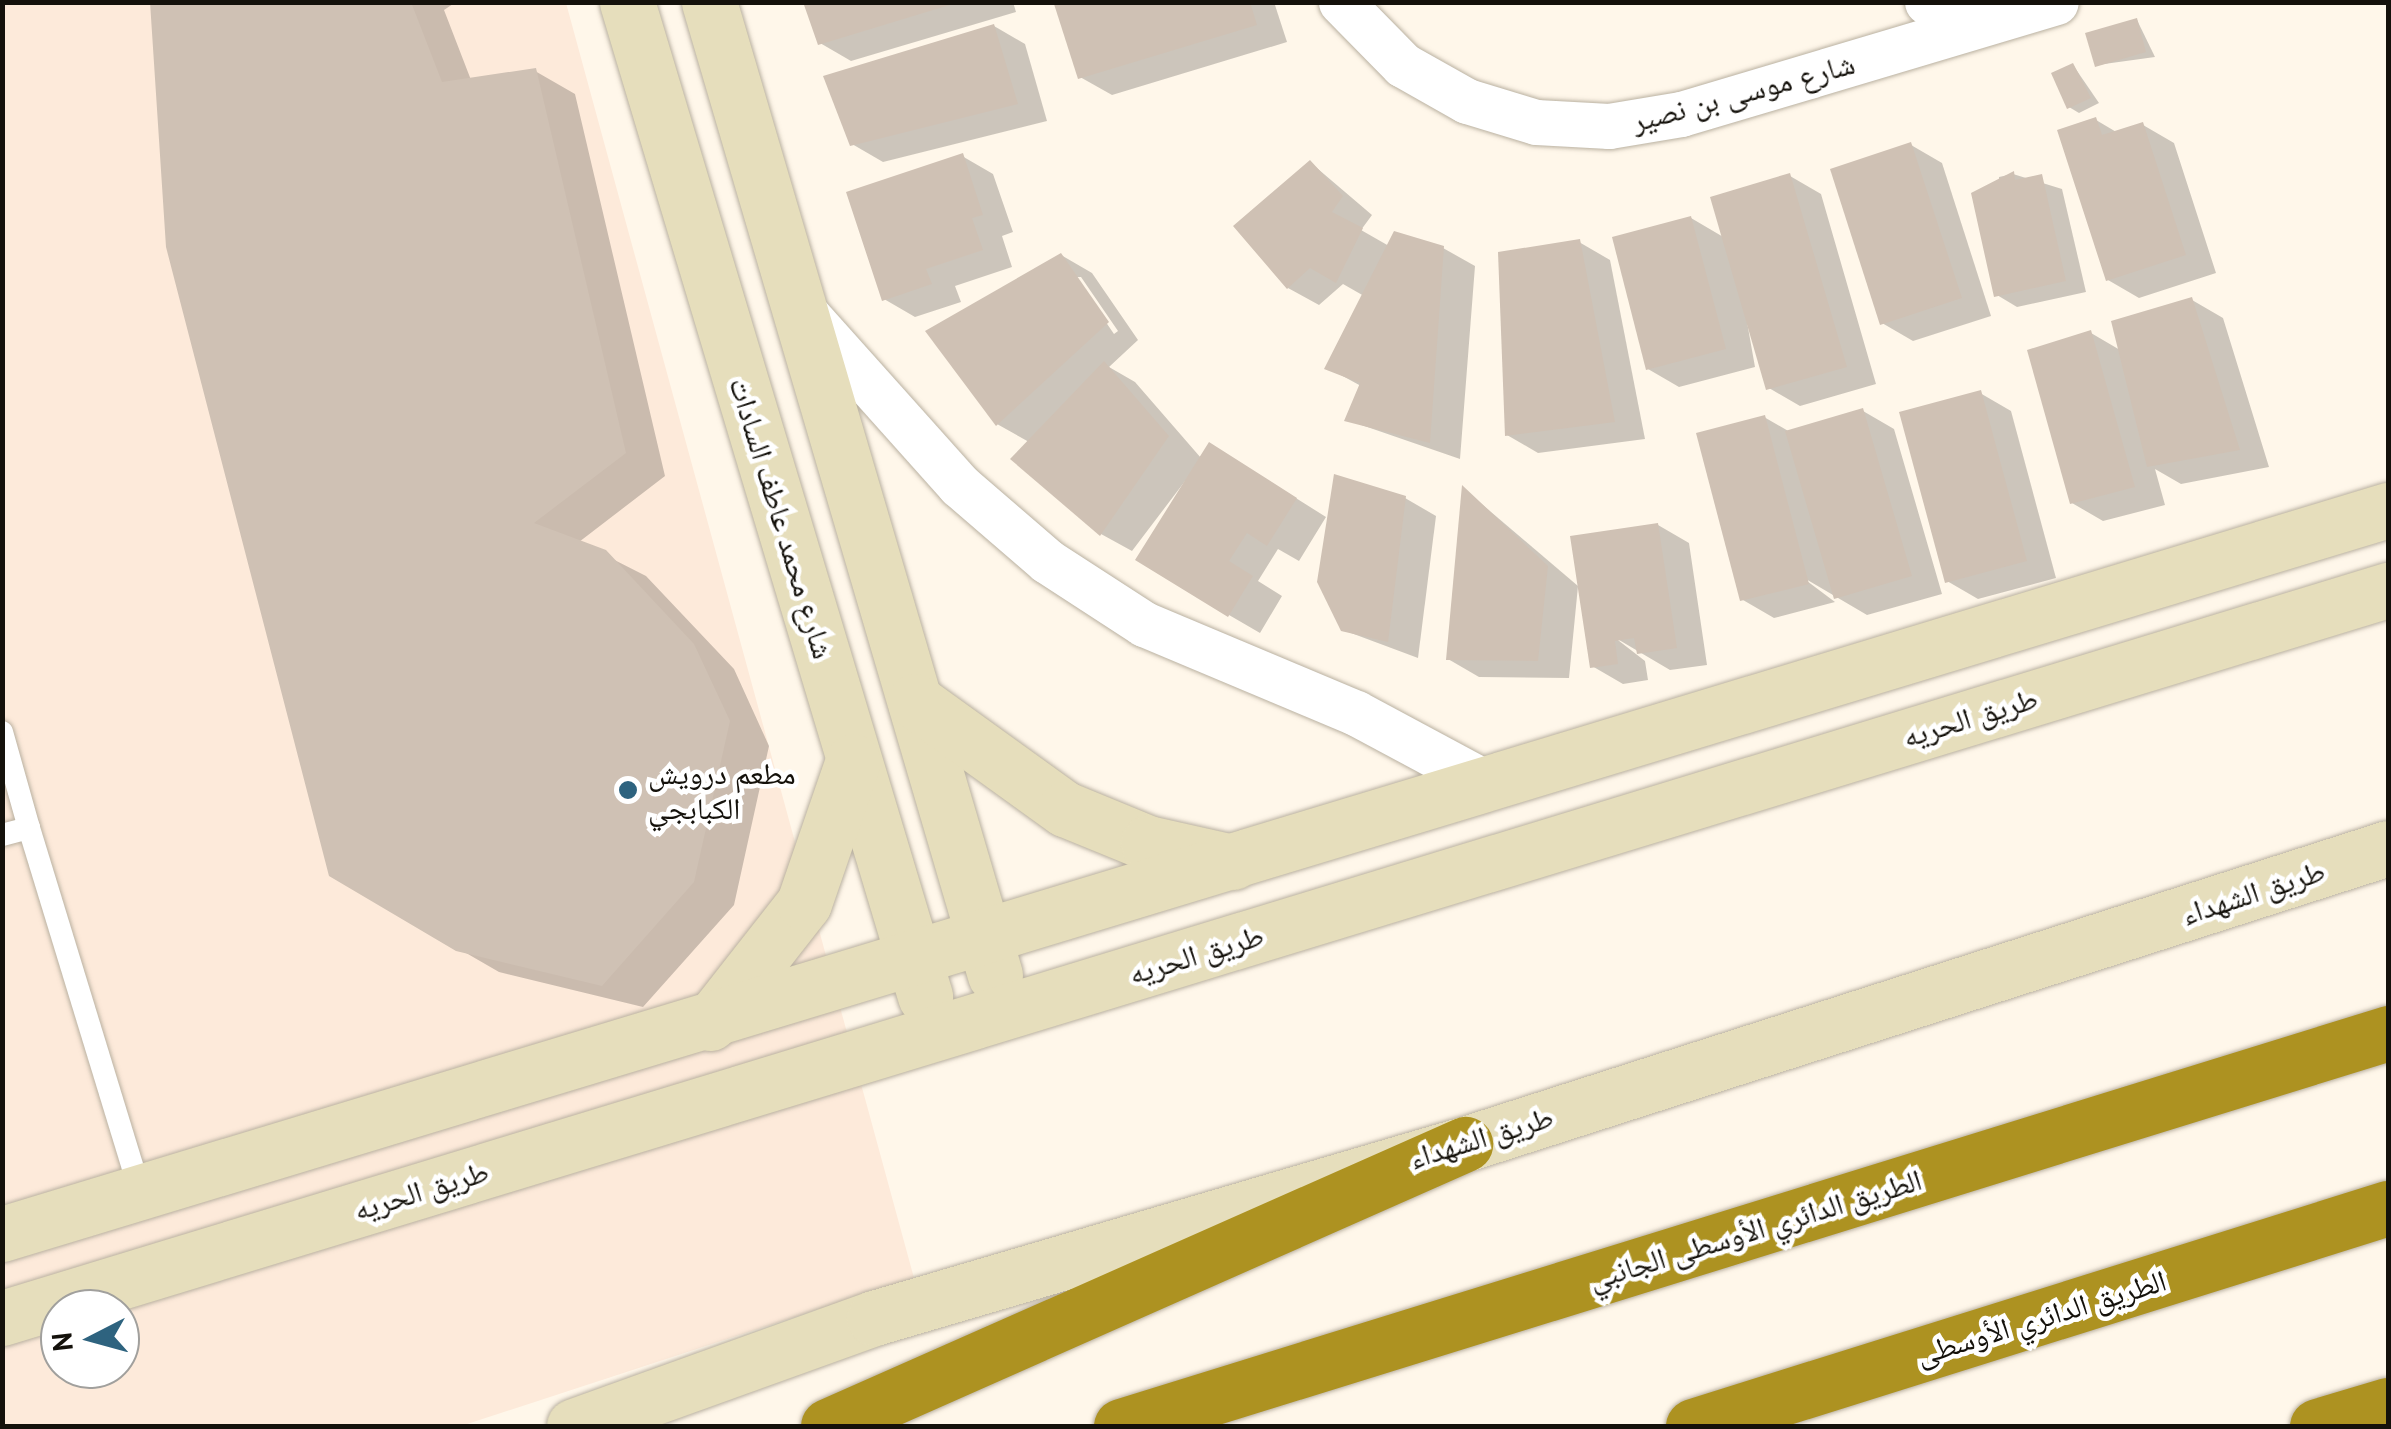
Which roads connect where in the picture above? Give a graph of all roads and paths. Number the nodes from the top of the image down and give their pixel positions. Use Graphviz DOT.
graph roads {
  1 [pos="627,2"];
  2 [pos="709,2"];
  3 [pos="1341,2"];
  4 [pos="1927,2"];
  5 [pos="2036,9"];
  6 [pos="798,306"];
  7 [pos="2388,510"];
  8 [pos="2388,590"];
  9 [pos="914,701"];
  10 [pos="2,732"];
  11 [pos="854,758"];
  12 [pos="1490,785"];
  13 [pos="29,828"];
  14 [pos="2,835"];
  15 [pos="2388,848"];
  16 [pos="1236,862"];
  17 [pos="986,939"];
  18 [pos="914,961"];
  19 [pos="1005,1012"];
  20 [pos="708,1024"];
  21 [pos="936,1033"];
  22 [pos="2388,1033"];
  23 [pos="1465,1144"];
  24 [pos="140,1191"];
  25 [pos="2388,1208"];
  26 [pos="2,1234"];
  27 [pos="2,1318"];
  28 [pos="2388,1405"];
  29 [pos="574,1426"];
  30 [pos="828,1426"];
  31 [pos="1121,1426"];
  32 [pos="1693,1426"];
  33 [pos="2317,1426"];
  1 -- 11 [label="street, شارع محمد عاطف السادات"];
  2 -- 6 [label="street"];
  3 -- 5 [label="street, شارع موسى بن نصير"];
  4 -- 5 [label="street"];
  6 -- 9 [label="street"];
  6 -- 12 [label="street"];
  7 -- 12 [label="street"];
  8 -- 19 [label="street, طريق الحريه"];
  9 -- 16 [label="street"];
  9 -- 17 [label="street"];
  10 -- 13 [label="lane"];
  11 -- 18 [label="street, شارع محمد عاطف السادات"];
  11 -- 20 [label="street"];
  12 -- 16 [label="street"];
  13 -- 14 [label="lane"];
  13 -- 24 [label="lane"];
  15 -- 23 [label="street, طريق الشهداء"];
  16 -- 17 [label="street"];
  17 -- 18 [label="street"];
  17 -- 19 [label="street"];
  18 -- 20 [label="street"];
  18 -- 21 [label="street, شارع محمد عاطف السادات"];
  19 -- 21 [label="street, طريق الحريه"];
  20 -- 24 [label="street"];
  21 -- 27 [label="street, طريق الحريه"];
  22 -- 31 [label="highway, الطريق الدائري الأوسطى الجانبي"];
  23 -- 29 [label="street, طريق الشهداء"];
  23 -- 30 [label="highway"];
  24 -- 26 [label="street"];
  25 -- 32 [label="highway, الطريق الدائري الأوسطى"];
  28 -- 33 [label="highway"];
}
